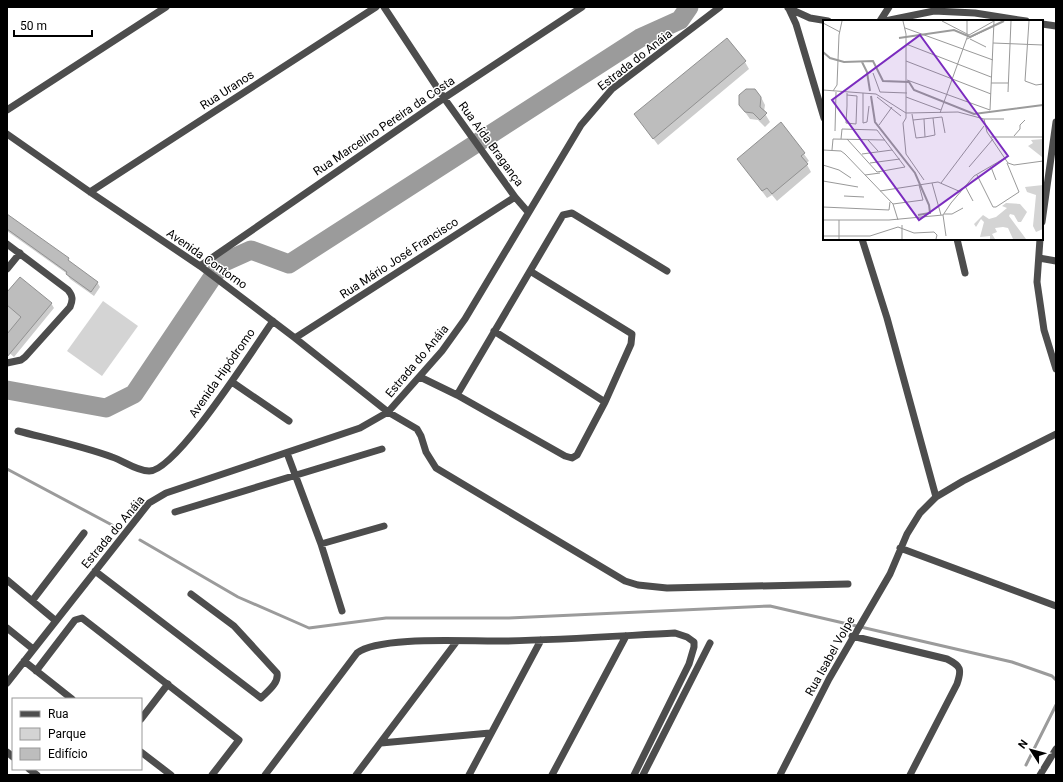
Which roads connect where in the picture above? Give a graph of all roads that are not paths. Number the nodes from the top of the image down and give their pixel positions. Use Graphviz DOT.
graph roads {
  1 [pos="166,7"];
  2 [pos="376,7"];
  3 [pos="384,7"];
  4 [pos="582,7"];
  5 [pos="720,7"];
  6 [pos="889,7"];
  7 [pos="788,8"];
  8 [pos="905,19"];
  9 [pos="823,20"];
  10 [pos="881,20"];
  11 [pos="895,20"];
  12 [pos="1020,20"];
  13 [pos="1043,24"];
  14 [pos="1056,26"];
  15 [pos="444,98"];
  16 [pos="7,110"];
  17 [pos="823,115"];
  18 [pos="1056,122"];
  19 [pos="7,134"];
  20 [pos="1055,141"];
  21 [pos="90,192"];
  22 [pos="515,197"];
  23 [pos="528,212"];
  24 [pos="1043,216"];
  25 [pos="862,240"];
  26 [pos="957,240"];
  27 [pos="1040,240"];
  28 [pos="7,244"];
  29 [pos="20,253"];
  30 [pos="1039,258"];
  31 [pos="1056,261"];
  32 [pos="201,267"];
  33 [pos="7,269"];
  34 [pos="530,271"];
  35 [pos="667,271"];
  36 [pos="965,273"];
  37 [pos="273,321"];
  38 [pos="494,331"];
  39 [pos="295,338"];
  40 [pos="7,363"];
  41 [pos="1056,369"];
  42 [pos="420,377"];
  43 [pos="232,382"];
  44 [pos="457,395"];
  45 [pos="605,402"];
  46 [pos="388,412"];
  47 [pos="289,421"];
  48 [pos="18,431"];
  49 [pos="1056,434"];
  50 [pos="382,449"];
  51 [pos="287,453"];
  52 [pos="296,475"];
  53 [pos="936,497"];
  54 [pos="175,512"];
  55 [pos="384,526"];
  56 [pos="84,533"];
  57 [pos="321,544"];
  58 [pos="900,548"];
  59 [pos="95,571"];
  60 [pos="7,580"];
  61 [pos="848,584"];
  62 [pos="191,594"];
  63 [pos="32,601"];
  64 [pos="1056,606"];
  65 [pos="342,611"];
  66 [pos="56,621"];
  67 [pos="7,628"];
  68 [pos="626,636"];
  69 [pos="852,636"];
  70 [pos="541,640"];
  71 [pos="457,641"];
  72 [pos="710,643"];
  73 [pos="33,649"];
  74 [pos="24,661"];
  75 [pos="36,671"];
  76 [pos="7,683"];
  77 [pos="168,684"];
  78 [pos="71,698"];
  79 [pos="142,718"];
  80 [pos="490,733"];
  81 [pos="382,743"];
  82 [pos="1056,749"];
  83 [pos="142,753"];
  84 [pos="171,775"];
  85 [pos="212,775"];
  86 [pos="265,775"];
  87 [pos="356,775"];
  88 [pos="469,775"];
  89 [pos="552,775"];
  90 [pos="634,775"];
  91 [pos="643,775"];
  92 [pos="780,775"];
  93 [pos="910,775"];
  94 [pos="1040,775"];
  1 -- 16 [label="street"];
  2 -- 21 [label="street, Rua Uranos"];
  3 -- 15 [label="street, Rua Aída Bragança"];
  4 -- 15 [label="street, Rua Marcelino Pereira da Costa"];
  5 -- 23 [label="street, Estrada do Anáia"];
  6 -- 10 [label="street"];
  7 -- 9 [label="street"];
  7 -- 17 [label="street"];
  8 -- 11 [label="street"];
  8 -- 12 [label="street"];
  13 -- 14 [label="street"];
  15 -- 22 [label="street, Rua Aída Bragança"];
  15 -- 32 [label="street, Rua Marcelino Pereira da Costa"];
  18 -- 20 [label="street"];
  19 -- 21 [label="street, Avenida Contorno"];
  20 -- 24 [label="street"];
  21 -- 32 [label="street, Avenida Contorno"];
  22 -- 23 [label="street, Rua Aída Bragança"];
  22 -- 39 [label="street, Rua Mário José Francisco"];
  23 -- 42 [label="street, Estrada do Anáia"];
  25 -- 53 [label="street"];
  26 -- 36 [label="street"];
  27 -- 30 [label="street"];
  28 -- 29 [label="street"];
  29 -- 33 [label="street"];
  29 -- 40 [label="street"];
  30 -- 31 [label="street"];
  30 -- 41 [label="street"];
  32 -- 37 [label="street, Avenida Contorno"];
  34 -- 35 [label="street"];
  34 -- 38 [label="street"];
  34 -- 45 [label="street"];
  37 -- 39 [label="street, Avenida Contorno"];
  37 -- 43 [label="street, Avenida Hipódromo"];
  38 -- 44 [label="street"];
  38 -- 45 [label="street"];
  39 -- 46 [label="street, Avenida Contorno"];
  42 -- 44 [label="street"];
  42 -- 46 [label="street, Estrada do Anáia"];
  43 -- 47 [label="street"];
  43 -- 48 [label="street, Avenida Hipódromo"];
  44 -- 45 [label="street"];
  46 -- 51 [label="street, Estrada do Anáia"];
  46 -- 61 [label="street, Avenida Contorno"];
  49 -- 53 [label="street, Rua Isabel Volpe"];
  50 -- 52 [label="street"];
  51 -- 52 [label="street"];
  51 -- 59 [label="street, Estrada do Anáia"];
  52 -- 54 [label="street"];
  52 -- 57 [label="street"];
  53 -- 58 [label="street, Rua Isabel Volpe"];
  55 -- 57 [label="street"];
  56 -- 63 [label="street"];
  57 -- 65 [label="street"];
  58 -- 64 [label="street"];
  58 -- 69 [label="street, Rua Isabel Volpe"];
  59 -- 62 [label="street"];
  59 -- 66 [label="street, Estrada do Anáia"];
  60 -- 63 [label="street"];
  63 -- 66 [label="street"];
  66 -- 73 [label="street, Estrada do Anáia"];
  67 -- 73 [label="street"];
  68 -- 70 [label="street"];
  68 -- 89 [label="street"];
  68 -- 90 [label="street"];
  69 -- 92 [label="street, Rua Isabel Volpe"];
  69 -- 93 [label="street"];
  70 -- 71 [label="street"];
  70 -- 80 [label="street"];
  71 -- 81 [label="street"];
  71 -- 86 [label="street"];
  72 -- 91 [label="street"];
  73 -- 74 [label="street, Estrada do Anáia"];
  74 -- 75 [label="street"];
  74 -- 76 [label="street, Estrada do Anáia"];
  75 -- 77 [label="street"];
  75 -- 78 [label="street"];
  77 -- 79 [label="street"];
  77 -- 85 [label="street"];
  80 -- 81 [label="street"];
  80 -- 88 [label="street"];
  81 -- 87 [label="street"];
  82 -- 94 [label="street"];
  83 -- 84 [label="street"];
}
